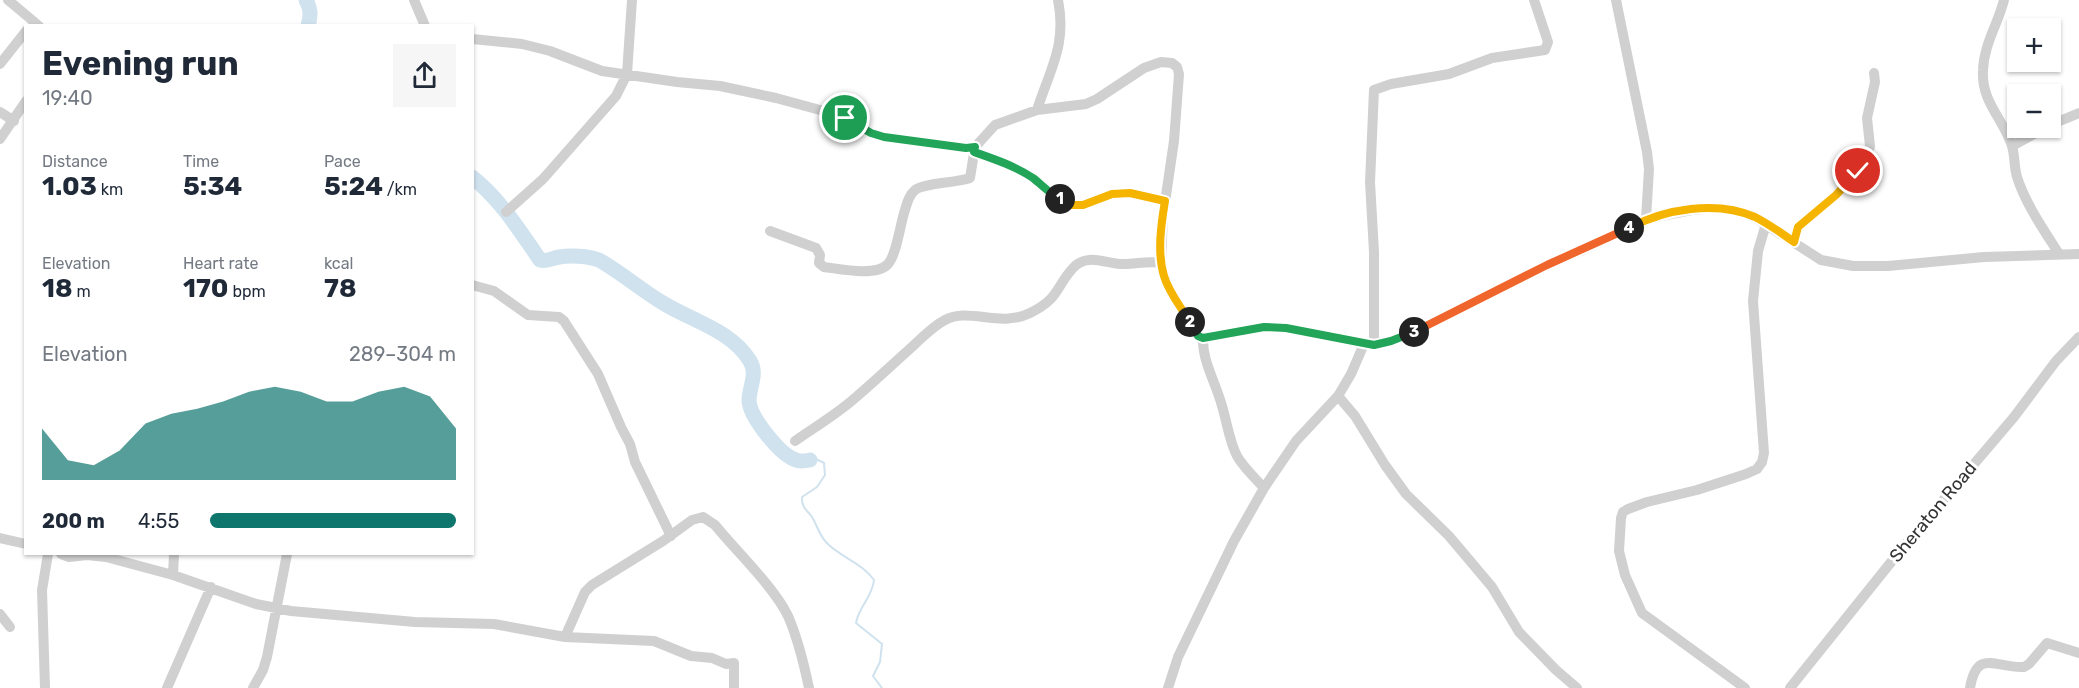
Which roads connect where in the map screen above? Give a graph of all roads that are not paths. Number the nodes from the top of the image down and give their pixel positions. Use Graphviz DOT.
graph roads {
  1 [pos="8,0"];
  2 [pos="414,0"];
  3 [pos="632,0"];
  4 [pos="1058,0"];
  5 [pos="1534,0"];
  6 [pos="1616,0"];
  7 [pos="2004,0"];
  8 [pos="29,24"];
  9 [pos="424,24"];
  10 [pos="24,35"];
  11 [pos="474,39"];
  12 [pos="0,64"];
  13 [pos="1874,73"];
  14 [pos="627,74"];
  15 [pos="24,104"];
  16 [pos="1036,110"];
  17 [pos="0,112"];
  18 [pos="2079,113"];
  19 [pos="2061,120"];
  20 [pos="14,121"];
  21 [pos="2027,138"];
  22 [pos="0,139"];
  23 [pos="2012,146"];
  24 [pos="974,150"];
  25 [pos="1165,201"];
  26 [pos="506,212"];
  27 [pos="1646,219"];
  28 [pos="1766,224"];
  29 [pos="770,231"];
  30 [pos="1794,242"];
  31 [pos="2059,254"];
  32 [pos="2079,254"];
  33 [pos="1161,263"];
  34 [pos="474,286"];
  35 [pos="1203,338"];
  36 [pos="2079,338"];
  37 [pos="1369,344"];
  38 [pos="1338,396"];
  39 [pos="795,441"];
  40 [pos="1264,488"];
  41 [pos="671,536"];
  42 [pos="0,538"];
  43 [pos="24,544"];
  44 [pos="48,555"];
  45 [pos="64,555"];
  46 [pos="87,555"];
  47 [pos="87,555"];
  48 [pos="174,555"];
  49 [pos="287,555"];
  50 [pos="173,575"];
  51 [pos="211,587"];
  52 [pos="275,608"];
  53 [pos="291,611"];
  54 [pos="0,614"];
  55 [pos="274,623"];
  56 [pos="10,627"];
  57 [pos="565,636"];
  58 [pos="2079,653"];
  59 [pos="45,688"];
  60 [pos="167,688"];
  61 [pos="253,688"];
  62 [pos="734,688"];
  63 [pos="809,688"];
  64 [pos="1168,688"];
  65 [pos="1576,688"];
  66 [pos="1745,688"];
  67 [pos="1790,688"];
  68 [pos="1970,688"];
  1 -- 8 [label="street"];
  2 -- 9 [label="street"];
  3 -- 14 [label="street"];
  4 -- 16 [label="street"];
  5 -- 37 [label="street"];
  6 -- 27 [label="street"];
  7 -- 23 [label="street"];
  10 -- 12 [label="street"];
  11 -- 14 [label="street"];
  13 -- 30 [label="street"];
  14 -- 24 [label="street"];
  14 -- 26 [label="street"];
  15 -- 20 [label="street"];
  16 -- 24 [label="street"];
  16 -- 25 [label="street"];
  17 -- 20 [label="street"];
  18 -- 19 [label="street"];
  20 -- 22 [label="street"];
  21 -- 23 [label="street"];
  23 -- 31 [label="street"];
  24 -- 25 [label="street"];
  24 -- 29 [label="street"];
  25 -- 33 [label="street"];
  27 -- 28 [label="street"];
  27 -- 37 [label="street"];
  28 -- 30 [label="street"];
  28 -- 66 [label="street"];
  30 -- 31 [label="street"];
  31 -- 32 [label="street"];
  33 -- 35 [label="street"];
  33 -- 39 [label="street"];
  34 -- 41 [label="street"];
  35 -- 37 [label="street"];
  35 -- 40 [label="street"];
  36 -- 67 [label="street, Sheraton Road"];
  37 -- 38 [label="street"];
  38 -- 40 [label="street"];
  38 -- 65 [label="street"];
  40 -- 64 [label="street"];
  41 -- 57 [label="street"];
  41 -- 63 [label="street"];
  42 -- 43 [label="street"];
  44 -- 59 [label="street"];
  45 -- 47 [label="street"];
  46 -- 50 [label="street"];
  48 -- 50 [label="street"];
  49 -- 52 [label="street"];
  50 -- 51 [label="street"];
  51 -- 52 [label="street"];
  51 -- 60 [label="street"];
  52 -- 53 [label="street"];
  52 -- 55 [label="street"];
  53 -- 55 [label="street"];
  53 -- 57 [label="street"];
  54 -- 56 [label="street"];
  55 -- 61 [label="street"];
  57 -- 62 [label="street"];
  58 -- 68 [label="street"];
}
